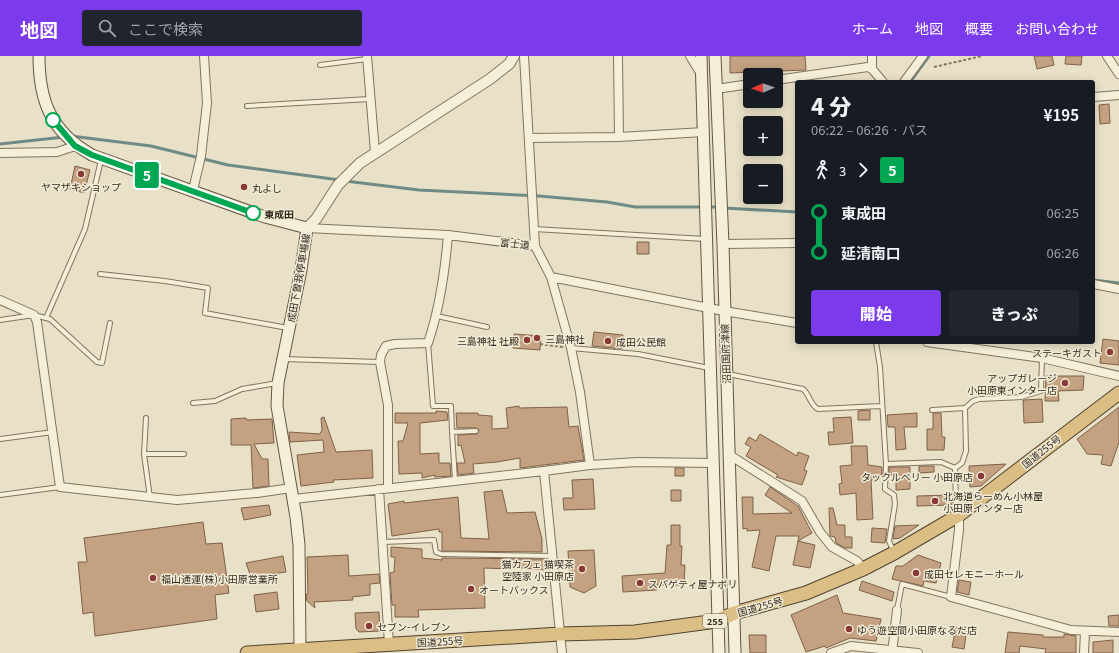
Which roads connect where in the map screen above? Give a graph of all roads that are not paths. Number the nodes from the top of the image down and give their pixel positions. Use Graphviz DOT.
graph roads {
  1 [pos="39,56"];
  2 [pos="204,56"];
  3 [pos="514,56"];
  4 [pos="524,56"];
  5 [pos="618,56"];
  6 [pos="690,56"];
  7 [pos="701,56"];
  8 [pos="715,56"];
  9 [pos="872,56"];
  10 [pos="923,56"];
  11 [pos="1107,56"];
  12 [pos="367,57"];
  13 [pos="320,65"];
  14 [pos="872,69"];
  15 [pos="1119,74"];
  16 [pos="702,76"];
  17 [pos="783,79"];
  18 [pos="882,80"];
  19 [pos="905,80"];
  20 [pos="743,85"];
  21 [pos="716,89"];
  22 [pos="1119,95"];
  23 [pos="1095,97"];
  24 [pos="371,99"];
  25 [pos="247,106"];
  26 [pos="704,132"];
  27 [pos="619,137"];
  28 [pos="530,138"];
  29 [pos="75,146"];
  30 [pos="376,152"];
  31 [pos="0,153"];
  32 [pos="101,158"];
  33 [pos="193,190"];
  34 [pos="307,228"];
  35 [pos="534,229"];
  36 [pos="448,235"];
  37 [pos="706,239"];
  38 [pos="795,243"];
  39 [pos="722,244"];
  40 [pos="535,246"];
  41 [pos="100,274"];
  42 [pos="551,277"];
  43 [pos="1095,284"];
  44 [pos="1119,288"];
  45 [pos="0,300"];
  46 [pos="708,307"];
  47 [pos="724,311"];
  48 [pos="34,315"];
  49 [pos="437,316"];
  50 [pos="46,318"];
  51 [pos="0,320"];
  52 [pos="110,323"];
  53 [pos="795,323"];
  54 [pos="487,327"];
  55 [pos="289,328"];
  56 [pos="428,343"];
  57 [pos="876,344"];
  58 [pos="941,344"];
  59 [pos="572,348"];
  60 [pos="1042,358"];
  61 [pos="283,359"];
  62 [pos="380,362"];
  63 [pos="710,368"];
  64 [pos="726,373"];
  65 [pos="1119,376"];
  66 [pos="278,383"];
  67 [pos="1119,393"];
  68 [pos="193,403"];
  69 [pos="882,406"];
  70 [pos="965,408"];
  71 [pos="932,410"];
  72 [pos="146,418"];
  73 [pos="476,431"];
  74 [pos="53,432"];
  75 [pos="452,432"];
  76 [pos="0,439"];
  77 [pos="144,454"];
  78 [pos="184,454"];
  79 [pos="728,454"];
  80 [pos="713,463"];
  81 [pos="886,464"];
  82 [pos="590,465"];
  83 [pos="954,468"];
  84 [pos="544,471"];
  85 [pos="455,480"];
  86 [pos="60,487"];
  87 [pos="388,487"];
  88 [pos="291,488"];
  89 [pos="379,489"];
  90 [pos="0,495"];
  91 [pos="150,499"];
  92 [pos="294,499"];
  93 [pos="959,515"];
  94 [pos="382,542"];
  95 [pos="894,553"];
  96 [pos="552,556"];
  97 [pos="863,569"];
  98 [pos="951,597"];
  99 [pos="897,610"];
  100 [pos="734,613"];
  101 [pos="718,621"];
  102 [pos="1085,632"];
  103 [pos="1119,632"];
  104 [pos="560,634"];
  105 [pos="389,644"];
  106 [pos="299,651"];
  107 [pos="892,652"];
  108 [pos="247,653"];
  109 [pos="562,653"];
  110 [pos="719,653"];
  111 [pos="735,653"];
  112 [pos="831,653"];
  113 [pos="918,653"];
  114 [pos="1084,653"];
  1 -- 29 [label="main road, 成田下曽我停車場線"];
  2 -- 33 [label="street"];
  3 -- 30 [label="street"];
  4 -- 28 [label="street, 富士道"];
  5 -- 27 [label="street"];
  6 -- 16 [label="street"];
  7 -- 16 [label="main road, 沼田国府津線"];
  8 -- 21 [label="main road, 沼田国府津線"];
  9 -- 14 [label="street"];
  10 -- 19 [label="street"];
  11 -- 15 [label="street"];
  12 -- 13 [label="lane"];
  12 -- 24 [label="street"];
  14 -- 17 [label="street"];
  14 -- 18 [label="street"];
  16 -- 26 [label="main road, 沼田国府津線"];
  20 -- 21 [label="street"];
  21 -- 39 [label="main road, 沼田国府津線"];
  22 -- 23 [label="street"];
  24 -- 25 [label="lane"];
  24 -- 30 [label="street"];
  26 -- 27 [label="street"];
  26 -- 37 [label="main road, 沼田国府津線"];
  27 -- 28 [label="street"];
  28 -- 35 [label="street, 富士道"];
  29 -- 31 [label="street"];
  29 -- 32 [label="main road, 成田下曽我停車場線"];
  30 -- 34 [label="street"];
  32 -- 33 [label="main road, 成田下曽我停車場線"];
  32 -- 50 [label="lane"];
  33 -- 34 [label="main road, 成田下曽我停車場線"];
  34 -- 36 [label="street, 富士道"];
  34 -- 55 [label="main road, 成田下曽我停車場線"];
  35 -- 37 [label="lane"];
  35 -- 40 [label="street, 富士道"];
  36 -- 40 [label="street, 富士道"];
  36 -- 49 [label="street"];
  37 -- 46 [label="main road, 沼田国府津線"];
  38 -- 39 [label="street"];
  39 -- 47 [label="main road, 沼田国府津線"];
  40 -- 42 [label="street"];
  41 -- 55 [label="lane"];
  42 -- 46 [label="street"];
  42 -- 59 [label="street"];
  43 -- 44 [label="street"];
  45 -- 48 [label="street"];
  46 -- 47 [label="street"];
  46 -- 63 [label="main road, 沼田国府津線"];
  47 -- 53 [label="street"];
  47 -- 64 [label="main road, 沼田国府津線"];
  48 -- 50 [label="lane"];
  48 -- 51 [label="lane"];
  48 -- 74 [label="street"];
  49 -- 54 [label="lane"];
  49 -- 56 [label="street"];
  50 -- 52 [label="lane"];
  55 -- 61 [label="main road, 成田下曽我停車場線"];
  56 -- 62 [label="street"];
  56 -- 75 [label="lane"];
  57 -- 69 [label="lane"];
  58 -- 60 [label="street"];
  59 -- 63 [label="lane"];
  59 -- 82 [label="street"];
  60 -- 65 [label="street"];
  60 -- 70 [label="lane"];
  61 -- 62 [label="lane"];
  61 -- 66 [label="main road, 成田下曽我停車場線"];
  62 -- 87 [label="street"];
  63 -- 80 [label="main road, 沼田国府津線"];
  64 -- 69 [label="lane"];
  64 -- 79 [label="main road, 沼田国府津線"];
  66 -- 68 [label="lane"];
  66 -- 88 [label="main road, 成田下曽我停車場線"];
  67 -- 93 [label="highway, 国道255号 / 255"];
  69 -- 81 [label="lane"];
  70 -- 71 [label="lane"];
  70 -- 83 [label="lane"];
  72 -- 77 [label="lane"];
  73 -- 75 [label="lane"];
  74 -- 76 [label="lane"];
  74 -- 86 [label="street"];
  75 -- 85 [label="lane"];
  77 -- 78 [label="lane"];
  77 -- 91 [label="lane"];
  79 -- 97 [label="street"];
  79 -- 100 [label="main road, 沼田国府津線"];
  80 -- 82 [label="street"];
  80 -- 101 [label="main road, 沼田国府津線"];
  81 -- 83 [label="lane"];
  81 -- 95 [label="lane"];
  82 -- 84 [label="street"];
  83 -- 93 [label="lane"];
  84 -- 85 [label="street"];
  84 -- 96 [label="street"];
  85 -- 87 [label="street"];
  86 -- 90 [label="lane"];
  86 -- 91 [label="street"];
  87 -- 89 [label="street"];
  88 -- 91 [label="street"];
  88 -- 92 [label="main road, 成田下曽我停車場線"];
  89 -- 92 [label="street"];
  89 -- 94 [label="street"];
  92 -- 106 [label="main road, 成田下曽我停車場線"];
  93 -- 95 [label="highway, 国道255号 / 255"];
  93 -- 98 [label="street"];
  94 -- 96 [label="lane"];
  94 -- 105 [label="street"];
  95 -- 97 [label="highway, 国道255号 / 255"];
  96 -- 104 [label="street"];
  97 -- 100 [label="highway, 国道255号 / 255"];
  98 -- 99 [label="lane"];
  98 -- 102 [label="street"];
  99 -- 107 [label="street"];
  100 -- 101 [label="highway, 国道255号 / 255"];
  100 -- 111 [label="main road, 沼田国府津線"];
  101 -- 104 [label="highway, 国道255号 / 255"];
  101 -- 110 [label="main road, 沼田国府津線"];
  102 -- 103 [label="street"];
  102 -- 114 [label="street"];
  104 -- 105 [label="highway, 国道255号 / 255"];
  104 -- 109 [label="street"];
  105 -- 106 [label="highway, 国道255号 / 255"];
  106 -- 108 [label="highway, 国道255号 / 255"];
  107 -- 112 [label="street"];
  107 -- 113 [label="street"];
}
